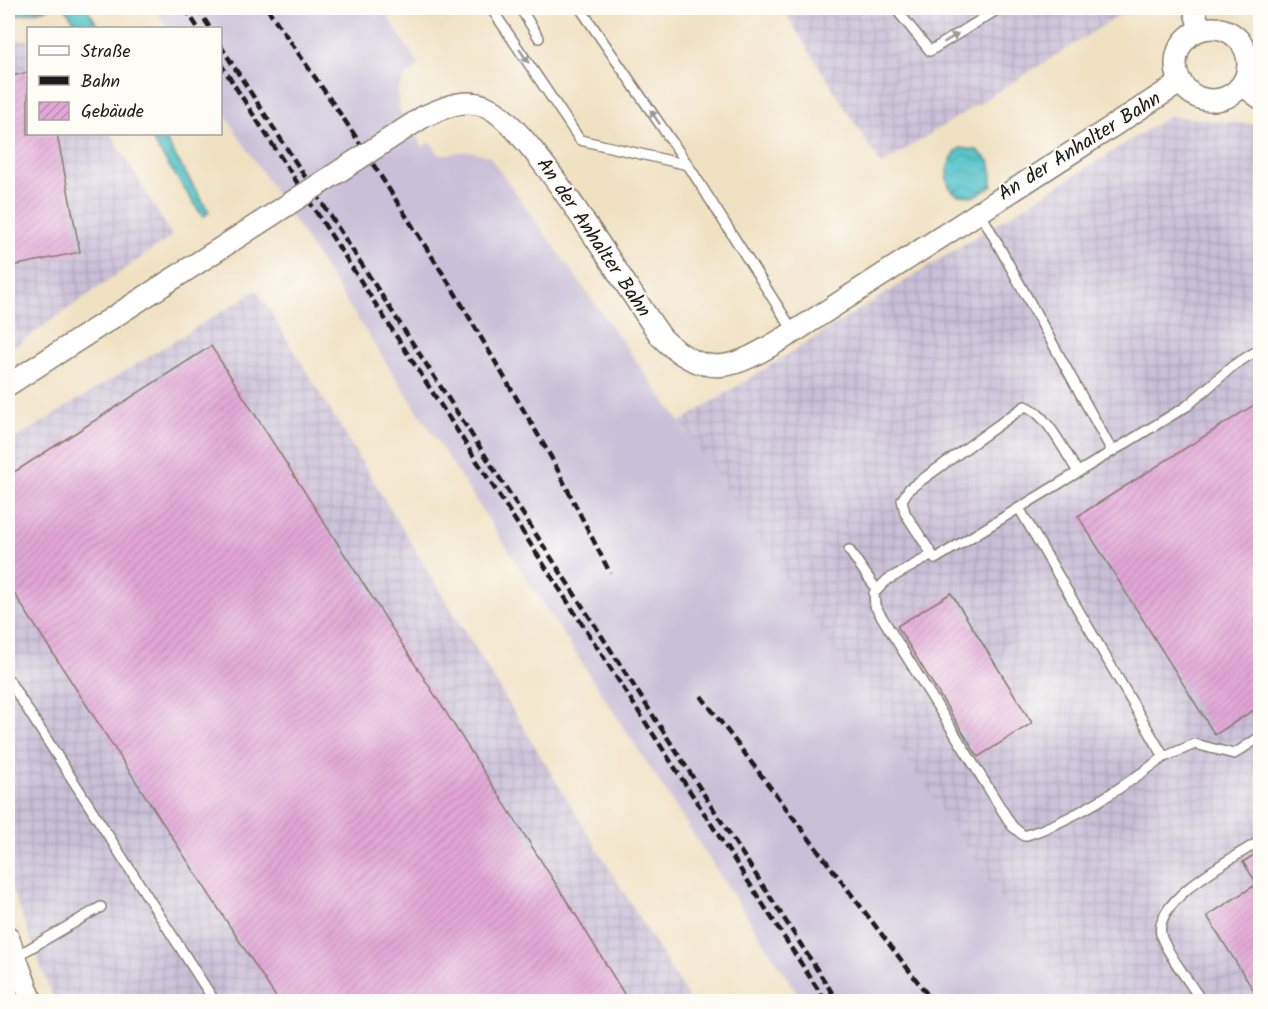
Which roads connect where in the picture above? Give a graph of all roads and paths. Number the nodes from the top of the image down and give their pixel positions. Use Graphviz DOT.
graph roads {
  1 [pos="491,8"];
  2 [pos="520,8"];
  3 [pos="580,8"];
  4 [pos="895,8"];
  5 [pos="1000,8"];
  6 [pos="1194,8"];
  7 [pos="1200,30"];
  8 [pos="539,38"];
  9 [pos="1181,82"];
  10 [pos="1242,85"];
  11 [pos="1260,98"];
  12 [pos="688,165"];
  13 [pos="979,211"];
  14 [pos="794,332"];
  15 [pos="1260,349"];
  16 [pos="8,385"];
  17 [pos="1112,452"];
  18 [pos="1078,472"];
  19 [pos="1019,508"];
  20 [pos="849,550"];
  21 [pos="932,555"];
  22 [pos="877,590"];
  23 [pos="8,679"];
  24 [pos="1260,737"];
  25 [pos="1164,757"];
  26 [pos="1260,841"];
  27 [pos="101,907"];
  28 [pos="11,947"];
  29 [pos="32,1002"];
  30 [pos="215,1002"];
  31 [pos="1202,1002"];
  1 -- 12 [label="lane, one-way"];
  2 -- 8 [label="lane"];
  12 -- 3 [label="lane, one-way"];
  4 -- 5 [label="lane, one-way"];
  6 -- 7 [label="street"];
  7 -- 9 [label="street"];
  7 -- 10 [label="street"];
  9 -- 10 [label="street"];
  9 -- 13 [label="street, An der Anhalter Bahn"];
  10 -- 11 [label="street"];
  12 -- 14 [label="lane"];
  13 -- 14 [label="street, An der Anhalter Bahn"];
  13 -- 17 [label="lane"];
  14 -- 16 [label="street, An der Anhalter Bahn, bridge"];
  15 -- 17 [label="lane"];
  17 -- 18 [label="lane"];
  18 -- 19 [label="lane"];
  18 -- 21 [label="lane"];
  19 -- 21 [label="lane"];
  19 -- 25 [label="lane"];
  20 -- 22 [label="lane"];
  21 -- 22 [label="lane"];
  22 -- 25 [label="lane"];
  23 -- 30 [label="lane"];
  24 -- 25 [label="lane"];
  26 -- 31 [label="lane"];
  27 -- 28 [label="lane"];
  28 -- 29 [label="street"];
}
